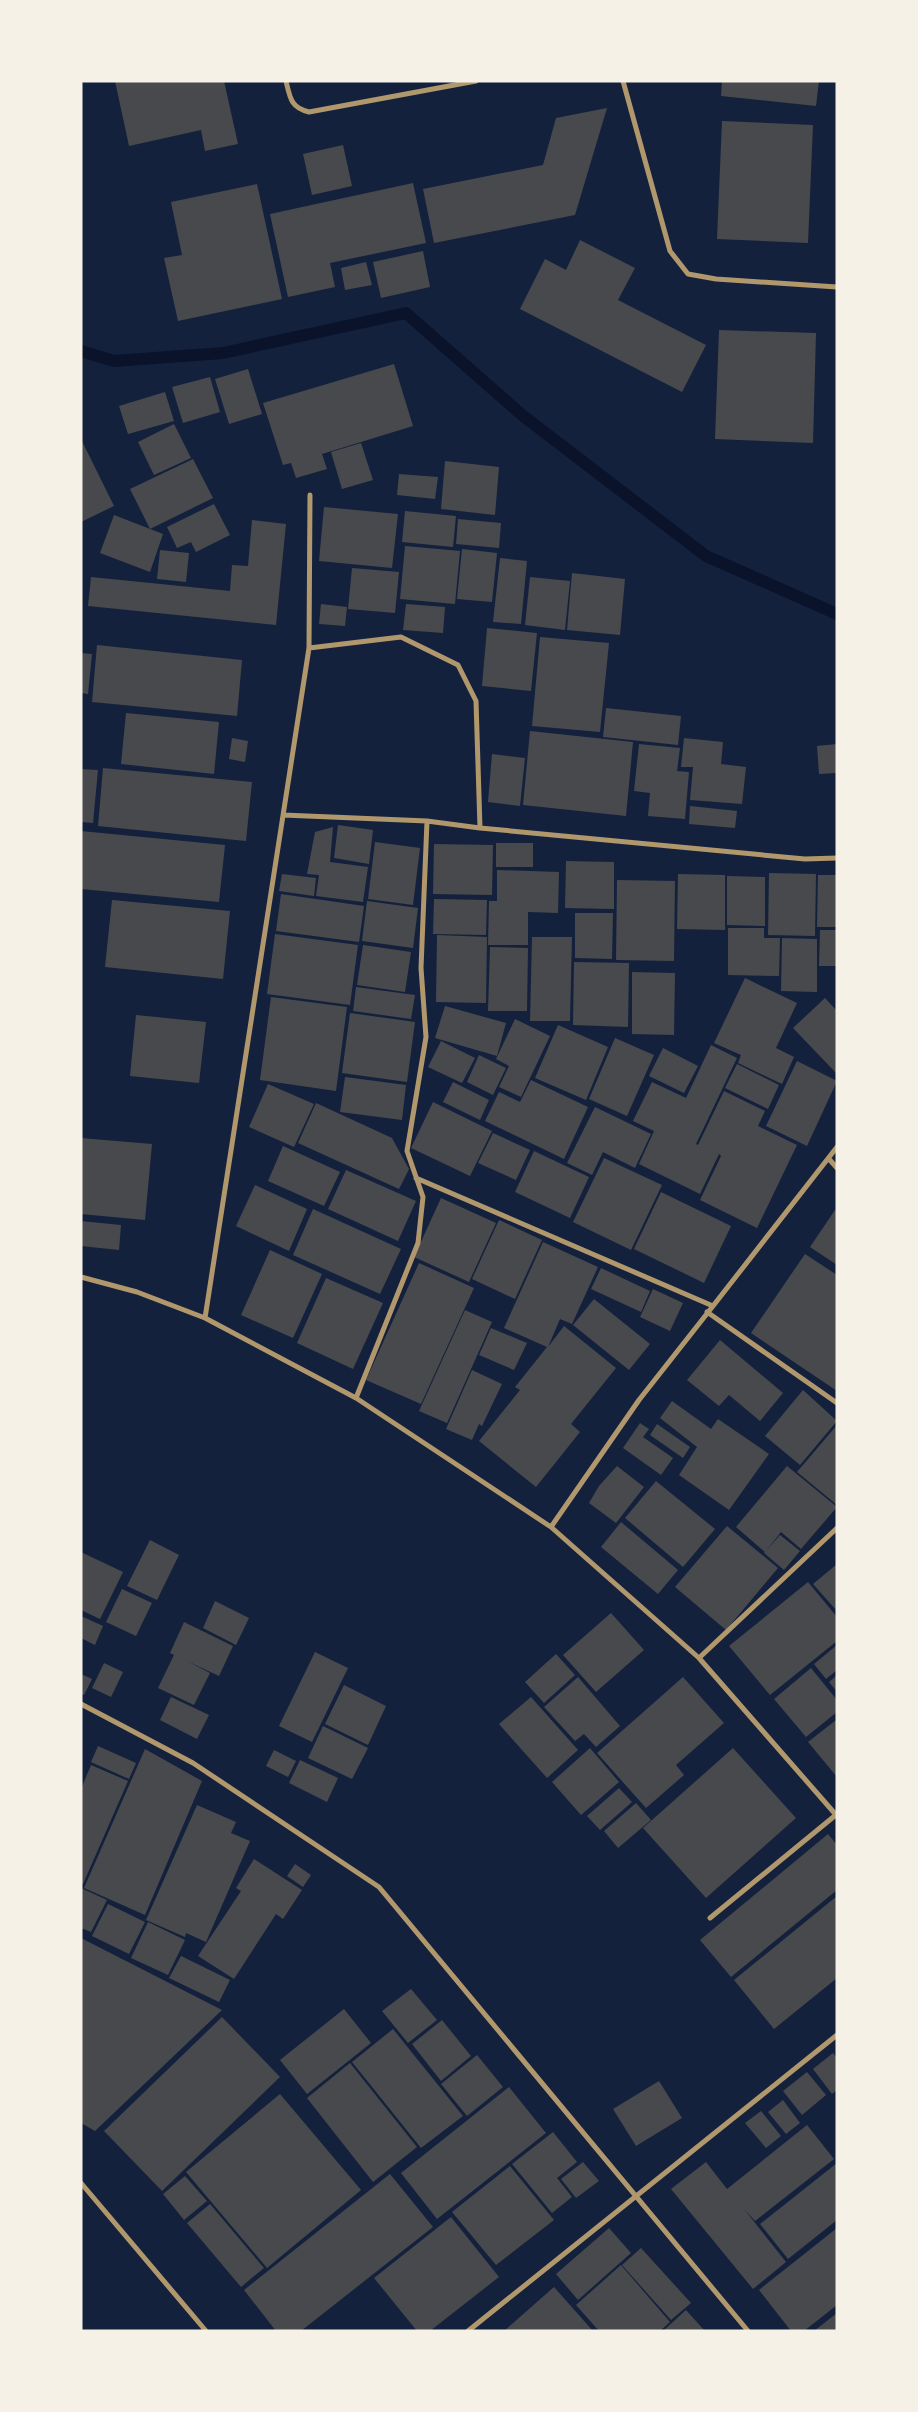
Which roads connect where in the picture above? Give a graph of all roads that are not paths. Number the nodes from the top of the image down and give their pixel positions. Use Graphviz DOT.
graph roads {
  1 [pos="286,81"];
  2 [pos="476,81"];
  3 [pos="623,81"];
  4 [pos="837,287"];
  5 [pos="310,495"];
  6 [pos="309,648"];
  7 [pos="283,815"];
  8 [pos="427,821"];
  9 [pos="480,828"];
  10 [pos="837,858"];
  11 [pos="837,1147"];
  12 [pos="828,1159"];
  13 [pos="837,1168"];
  14 [pos="416,1178"];
  15 [pos="81,1277"];
  16 [pos="713,1306"];
  17 [pos="707,1312"];
  18 [pos="204,1318"];
  19 [pos="356,1398"];
  20 [pos="837,1403"];
  21 [pos="551,1527"];
  22 [pos="837,1528"];
  23 [pos="698,1658"];
  24 [pos="81,1704"];
  25 [pos="836,1815"];
  26 [pos="710,1918"];
  27 [pos="837,2035"];
  28 [pos="81,2183"];
  29 [pos="636,2198"];
  30 [pos="206,2331"];
  31 [pos="468,2331"];
  32 [pos="748,2331"];
  1 -- 2 [label="street"];
  3 -- 4 [label="street"];
  5 -- 6 [label="street"];
  6 -- 7 [label="street"];
  6 -- 9 [label="street"];
  7 -- 8 [label="street"];
  7 -- 18 [label="street"];
  8 -- 9 [label="street"];
  8 -- 14 [label="street"];
  9 -- 10 [label="street"];
  11 -- 12 [label="street"];
  12 -- 13 [label="street"];
  12 -- 16 [label="street"];
  14 -- 16 [label="street"];
  14 -- 19 [label="street"];
  15 -- 18 [label="street"];
  16 -- 17 [label="street"];
  17 -- 20 [label="street"];
  17 -- 21 [label="street"];
  18 -- 19 [label="street"];
  19 -- 21 [label="street"];
  21 -- 23 [label="street"];
  22 -- 23 [label="street"];
  23 -- 25 [label="street"];
  24 -- 29 [label="street"];
  25 -- 26 [label="street"];
  27 -- 29 [label="street"];
  28 -- 30 [label="street"];
  29 -- 31 [label="street"];
  29 -- 32 [label="street"];
}
